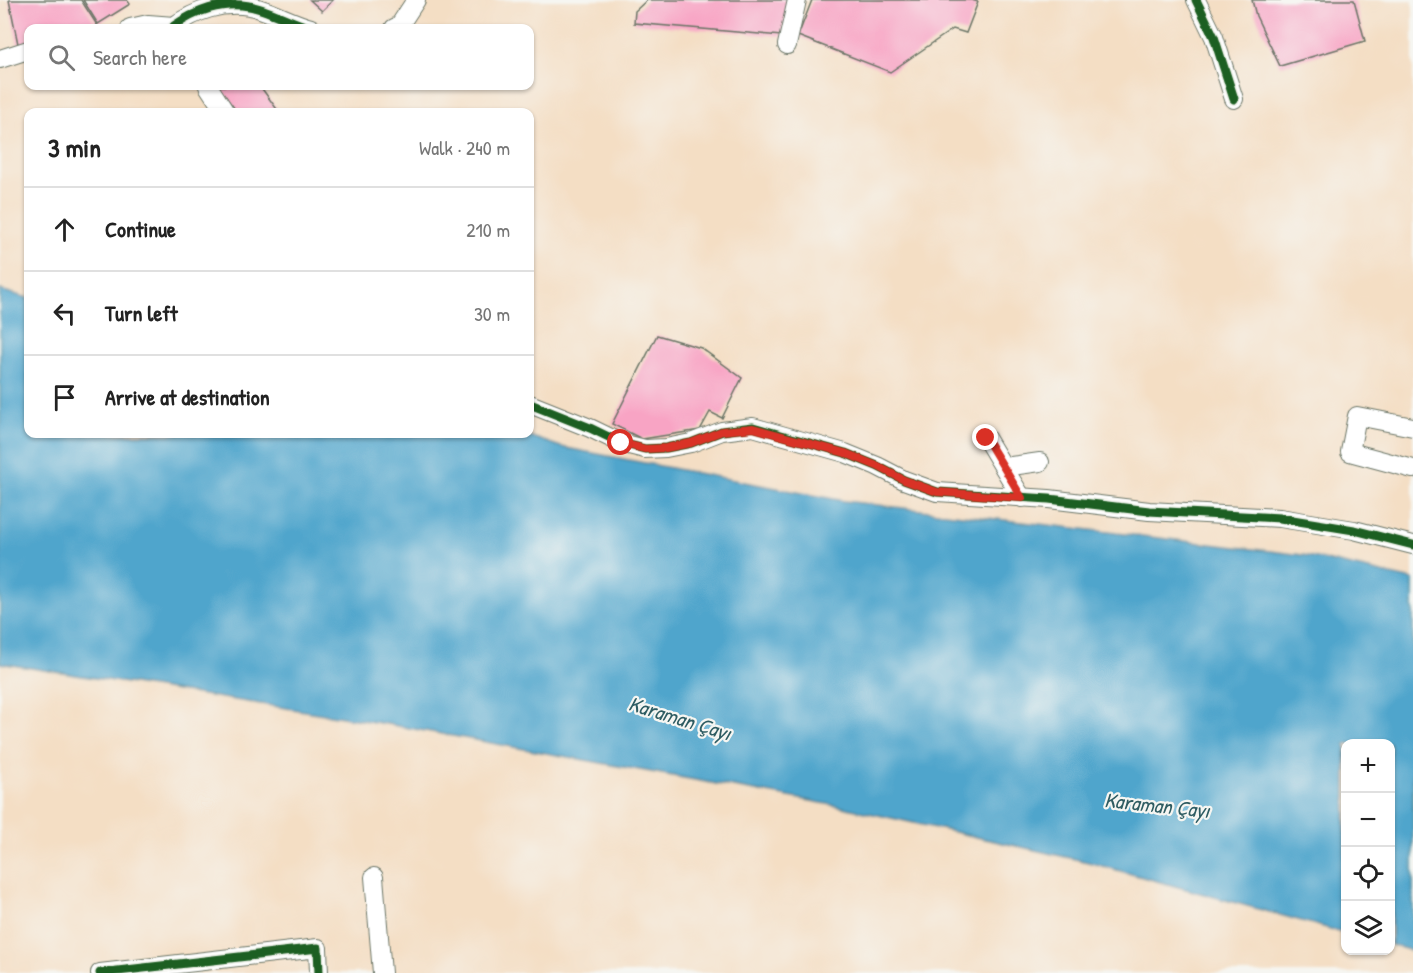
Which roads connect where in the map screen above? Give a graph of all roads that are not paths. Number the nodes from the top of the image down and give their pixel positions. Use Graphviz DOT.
graph roads {
  1 [pos="416,0"];
  2 [pos="797,0"];
  3 [pos="1196,0"];
  4 [pos="178,24"];
  5 [pos="300,24"];
  6 [pos="397,24"];
  7 [pos="787,45"];
  8 [pos="24,51"];
  9 [pos="0,59"];
  10 [pos="211,90"];
  11 [pos="1234,99"];
  12 [pos="222,108"];
  13 [pos="534,406"];
  14 [pos="1413,427"];
  15 [pos="986,438"];
  16 [pos="1040,462"];
  17 [pos="1004,467"];
  18 [pos="1413,469"];
  19 [pos="1022,498"];
  20 [pos="1413,545"];
  21 [pos="374,877"];
  22 [pos="99,973"];
  23 [pos="319,973"];
  24 [pos="382,973"];
  1 -- 6 [label="street"];
  2 -- 7 [label="street"];
  3 -- 11 [label="street"];
  4 -- 5 [label="street"];
  8 -- 9 [label="street"];
  10 -- 12 [label="street"];
  13 -- 19 [label="street"];
  14 -- 18 [label="street"];
  15 -- 17 [label="street"];
  16 -- 17 [label="street"];
  17 -- 19 [label="street"];
  19 -- 20 [label="street"];
  21 -- 24 [label="street"];
  22 -- 23 [label="street"];
}
